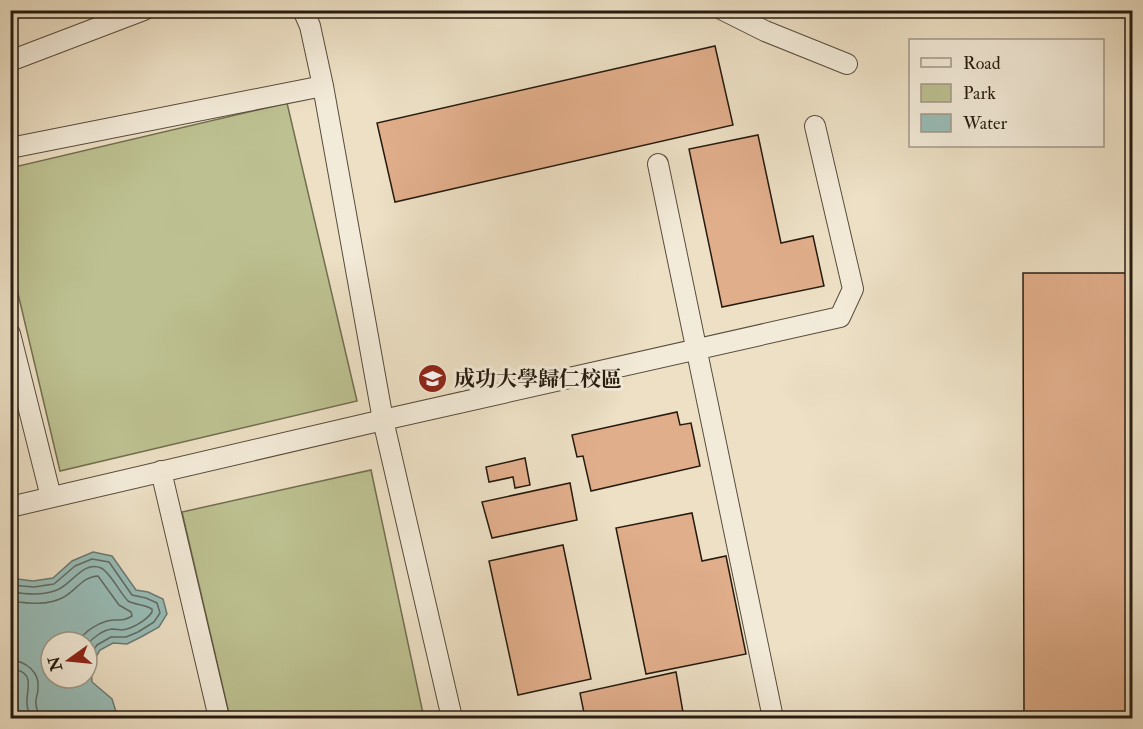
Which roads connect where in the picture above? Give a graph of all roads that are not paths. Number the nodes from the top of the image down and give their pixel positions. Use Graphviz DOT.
graph roads {
  1 [pos="144,10"];
  2 [pos="303,10"];
  3 [pos="723,10"];
  4 [pos="10,61"];
  5 [pos="848,64"];
  6 [pos="323,86"];
  7 [pos="815,126"];
  8 [pos="10,148"];
  9 [pos="658,164"];
  10 [pos="10,334"];
  11 [pos="697,349"];
  12 [pos="383,420"];
  13 [pos="161,471"];
  14 [pos="51,497"];
  15 [pos="10,507"];
  16 [pos="219,718"];
  17 [pos="452,718"];
  18 [pos="773,718"];
  1 -- 4 [label="street"];
  2 -- 6 [label="street"];
  3 -- 5 [label="street"];
  6 -- 8 [label="street"];
  6 -- 12 [label="street"];
  7 -- 11 [label="street"];
  9 -- 11 [label="street"];
  10 -- 14 [label="street"];
  11 -- 12 [label="street"];
  11 -- 18 [label="street"];
  12 -- 13 [label="street"];
  12 -- 17 [label="street"];
  13 -- 14 [label="street"];
  13 -- 16 [label="street"];
  14 -- 15 [label="street"];
}
